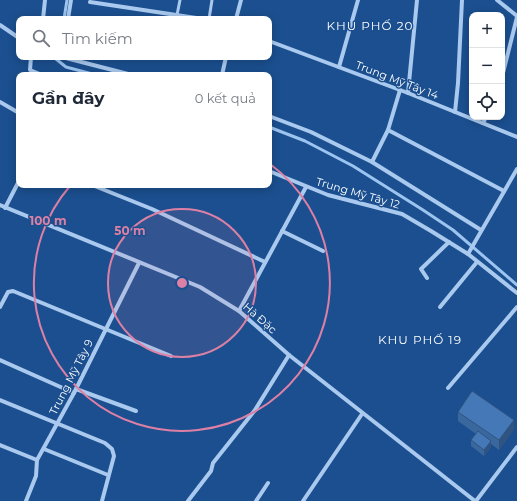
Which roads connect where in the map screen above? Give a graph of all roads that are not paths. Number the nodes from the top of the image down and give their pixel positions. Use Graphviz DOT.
graph roads {
  1 [pos="45,0"];
  2 [pos="71,0"];
  3 [pos="180,0"];
  4 [pos="212,0"];
  5 [pos="241,0"];
  6 [pos="358,0"];
  7 [pos="416,0"];
  8 [pos="462,0"];
  9 [pos="497,0"];
  10 [pos="90,2"];
  11 [pos="177,15"];
  12 [pos="43,16"];
  13 [pos="68,16"];
  14 [pos="184,16"];
  15 [pos="209,16"];
  16 [pos="237,16"];
  17 [pos="517,16"];
  18 [pos="0,25"];
  19 [pos="16,36"];
  20 [pos="272,42"];
  21 [pos="31,60"];
  22 [pos="74,60"];
  23 [pos="225,60"];
  24 [pos="505,65"];
  25 [pos="339,67"];
  26 [pos="35,72"];
  27 [pos="120,72"];
  28 [pos="223,72"];
  29 [pos="400,90"];
  30 [pos="408,94"];
  31 [pos="0,102"];
  32 [pos="16,111"];
  33 [pos="455,112"];
  34 [pos="272,117"];
  35 [pos="485,120"];
  36 [pos="483,124"];
  37 [pos="388,130"];
  38 [pos="517,137"];
  39 [pos="372,162"];
  40 [pos="517,169"];
  41 [pos="272,172"];
  42 [pos="16,187"];
  43 [pos="306,187"];
  44 [pos="100,188"];
  45 [pos="504,191"];
  46 [pos="0,205"];
  47 [pos="5,208"];
  48 [pos="481,230"];
  49 [pos="282,231"];
  50 [pos="449,242"];
  51 [pos="323,251"];
  52 [pos="469,252"];
  53 [pos="139,262"];
  54 [pos="265,262"];
  55 [pos="477,262"];
  56 [pos="427,278"];
  57 [pos="517,293"];
  58 [pos="0,307"];
  59 [pos="440,307"];
  60 [pos="517,307"];
  61 [pos="239,311"];
  62 [pos="105,330"];
  63 [pos="289,355"];
  64 [pos="170,356"];
  65 [pos="0,360"];
  66 [pos="448,388"];
  67 [pos="75,391"];
  68 [pos="0,400"];
  69 [pos="136,411"];
  70 [pos="362,414"];
  71 [pos="57,424"];
  72 [pos="0,445"];
  73 [pos="517,447"];
  74 [pos="44,449"];
  75 [pos="38,460"];
  76 [pos="108,475"];
  77 [pos="268,483"];
  78 [pos="26,501"];
  79 [pos="102,501"];
  80 [pos="188,501"];
  81 [pos="256,501"];
  82 [pos="303,501"];
  83 [pos="476,501"];
  1 -- 12 [label="street"];
  2 -- 13 [label="street"];
  3 -- 11 [label="lane"];
  4 -- 15 [label="lane"];
  5 -- 16 [label="street"];
  6 -- 25 [label="street"];
  7 -- 30 [label="street"];
  8 -- 33 [label="street"];
  9 -- 17 [label="street"];
  10 -- 11 [label="street"];
  11 -- 14 [label="street"];
  17 -- 24 [label="street"];
  18 -- 19 [label="street"];
  20 -- 25 [label="street, Trung Mỹ Tây 14"];
  21 -- 26 [label="street"];
  22 -- 27 [label="street"];
  23 -- 28 [label="street"];
  25 -- 29 [label="street, Trung Mỹ Tây 14"];
  29 -- 30 [label="street, Trung Mỹ Tây 14"];
  29 -- 37 [label="street"];
  30 -- 33 [label="street, Trung Mỹ Tây 14"];
  31 -- 32 [label="street"];
  33 -- 36 [label="street, Trung Mỹ Tây 14"];
  34 -- 39 [label="street"];
  35 -- 36 [label="street"];
  36 -- 38 [label="street, Trung Mỹ Tây 14"];
  37 -- 39 [label="street"];
  37 -- 45 [label="street"];
  39 -- 48 [label="street"];
  40 -- 45 [label="street"];
  41 -- 43 [label="street, Trung Mỹ Tây 12"];
  42 -- 47 [label="street"];
  43 -- 49 [label="street"];
  43 -- 50 [label="street, Trung Mỹ Tây 12"];
  44 -- 54 [label="street"];
  45 -- 48 [label="street"];
  46 -- 47 [label="street, Hà Đặc"];
  47 -- 53 [label="street, Hà Đặc"];
  48 -- 52 [label="street"];
  49 -- 51 [label="street"];
  49 -- 54 [label="street"];
  50 -- 52 [label="street, Trung Mỹ Tây 12"];
  50 -- 56 [label="street"];
  52 -- 55 [label="street, Trung Mỹ Tây 12"];
  53 -- 61 [label="street, Hà Đặc"];
  53 -- 62 [label="street, Trung Mỹ Tây 9"];
  54 -- 61 [label="street"];
  55 -- 57 [label="street, Trung Mỹ Tây 12"];
  55 -- 59 [label="street"];
  58 -- 62 [label="street"];
  60 -- 66 [label="street"];
  61 -- 63 [label="street, Hà Đặc"];
  62 -- 64 [label="street"];
  62 -- 67 [label="street, Trung Mỹ Tây 9"];
  63 -- 70 [label="street, Hà Đặc"];
  63 -- 80 [label="street"];
  65 -- 67 [label="street"];
  67 -- 69 [label="street"];
  67 -- 71 [label="street, Trung Mỹ Tây 9"];
  68 -- 71 [label="street"];
  70 -- 82 [label="street"];
  70 -- 83 [label="street, Hà Đặc"];
  71 -- 74 [label="street, Trung Mỹ Tây 9"];
  71 -- 76 [label="street"];
  72 -- 75 [label="street"];
  73 -- 83 [label="street"];
  74 -- 75 [label="street, Trung Mỹ Tây 9"];
  74 -- 76 [label="street"];
  75 -- 78 [label="street, Trung Mỹ Tây 9"];
  76 -- 79 [label="street"];
  77 -- 81 [label="street"];
}
